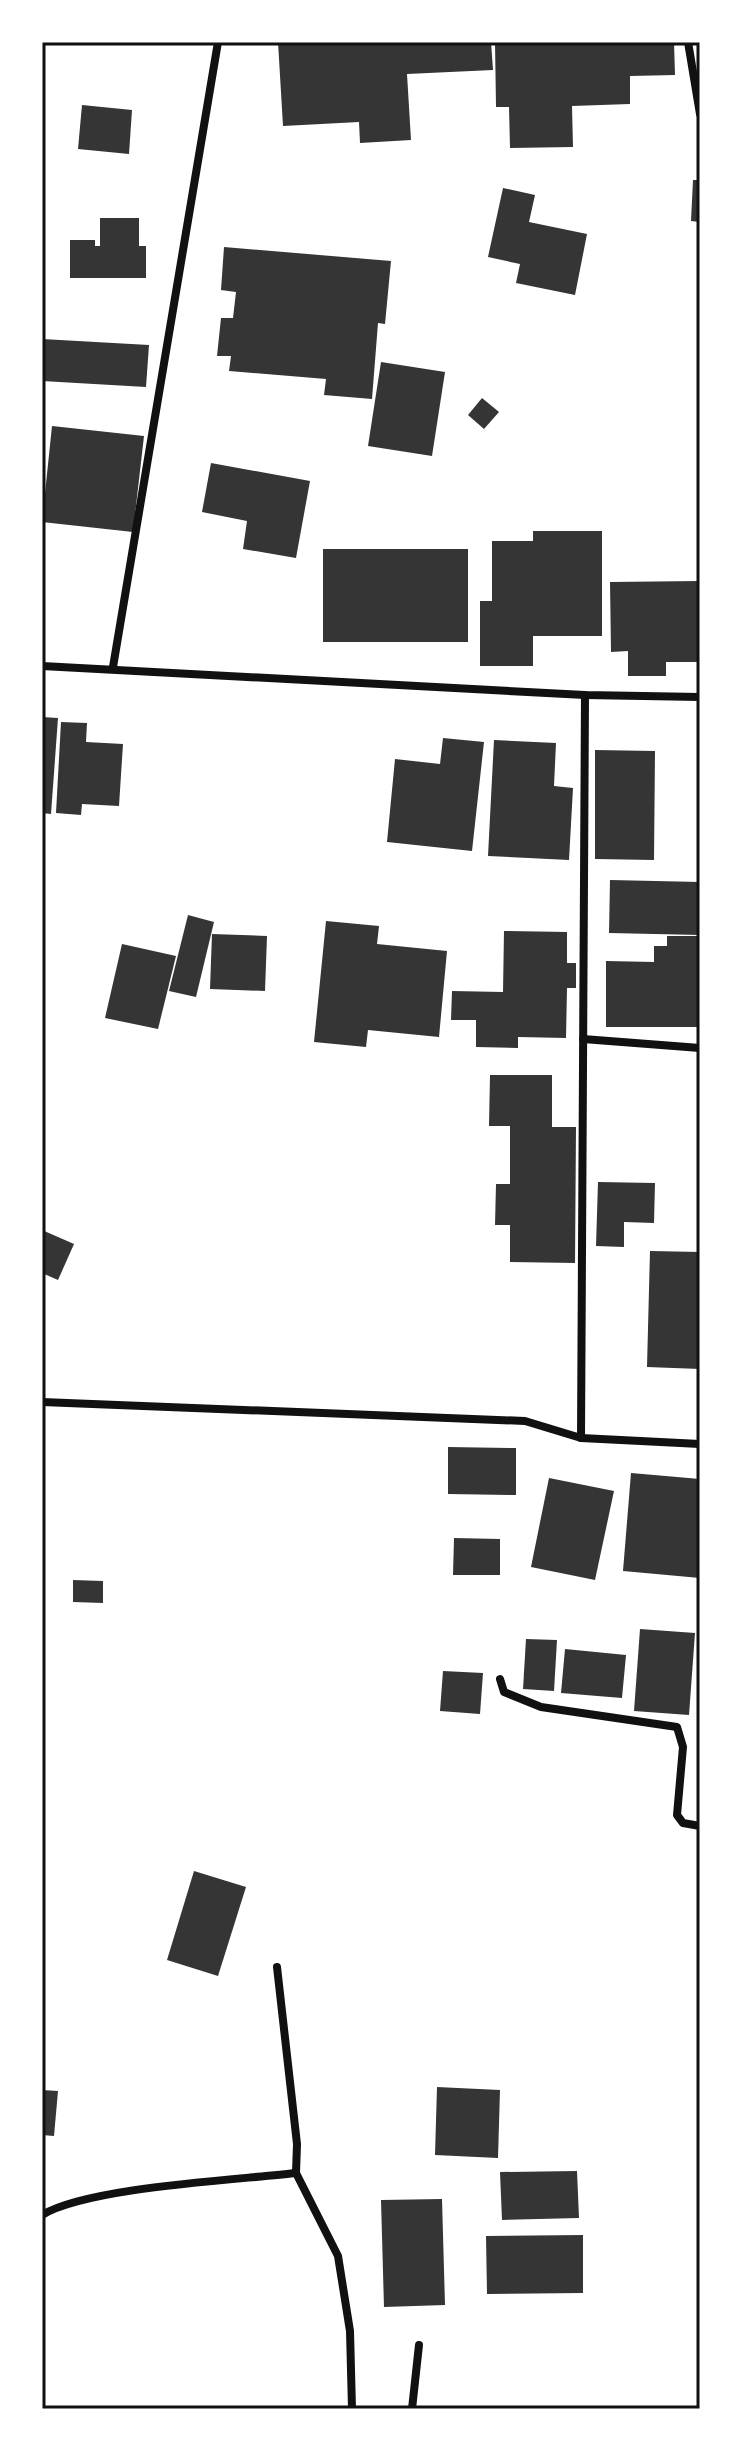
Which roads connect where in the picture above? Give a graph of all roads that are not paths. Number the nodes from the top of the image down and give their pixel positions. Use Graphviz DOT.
graph roads {
  1 [pos="218,42"];
  2 [pos="688,42"];
  3 [pos="700,114"];
  4 [pos="42,666"];
  5 [pos="113,667"];
  6 [pos="585,695"];
  7 [pos="700,697"];
  8 [pos="583,1039"];
  9 [pos="700,1048"];
  10 [pos="42,1402"];
  11 [pos="581,1438"];
  12 [pos="700,1444"];
  13 [pos="500,1679"];
  14 [pos="700,1826"];
  15 [pos="277,1967"];
  16 [pos="296,2173"];
  17 [pos="42,2215"];
  18 [pos="419,2345"];
  19 [pos="352,2409"];
  20 [pos="412,2409"];
  1 -- 5 [label="street"];
  2 -- 3 [label="street"];
  4 -- 5 [label="street"];
  5 -- 6 [label="street"];
  6 -- 7 [label="street"];
  6 -- 8 [label="street"];
  8 -- 9 [label="street"];
  8 -- 11 [label="street"];
  10 -- 11 [label="street"];
  11 -- 12 [label="street"];
  13 -- 14 [label="street"];
  15 -- 16 [label="street"];
  16 -- 17 [label="street"];
  16 -- 19 [label="street"];
  18 -- 20 [label="street"];
}
